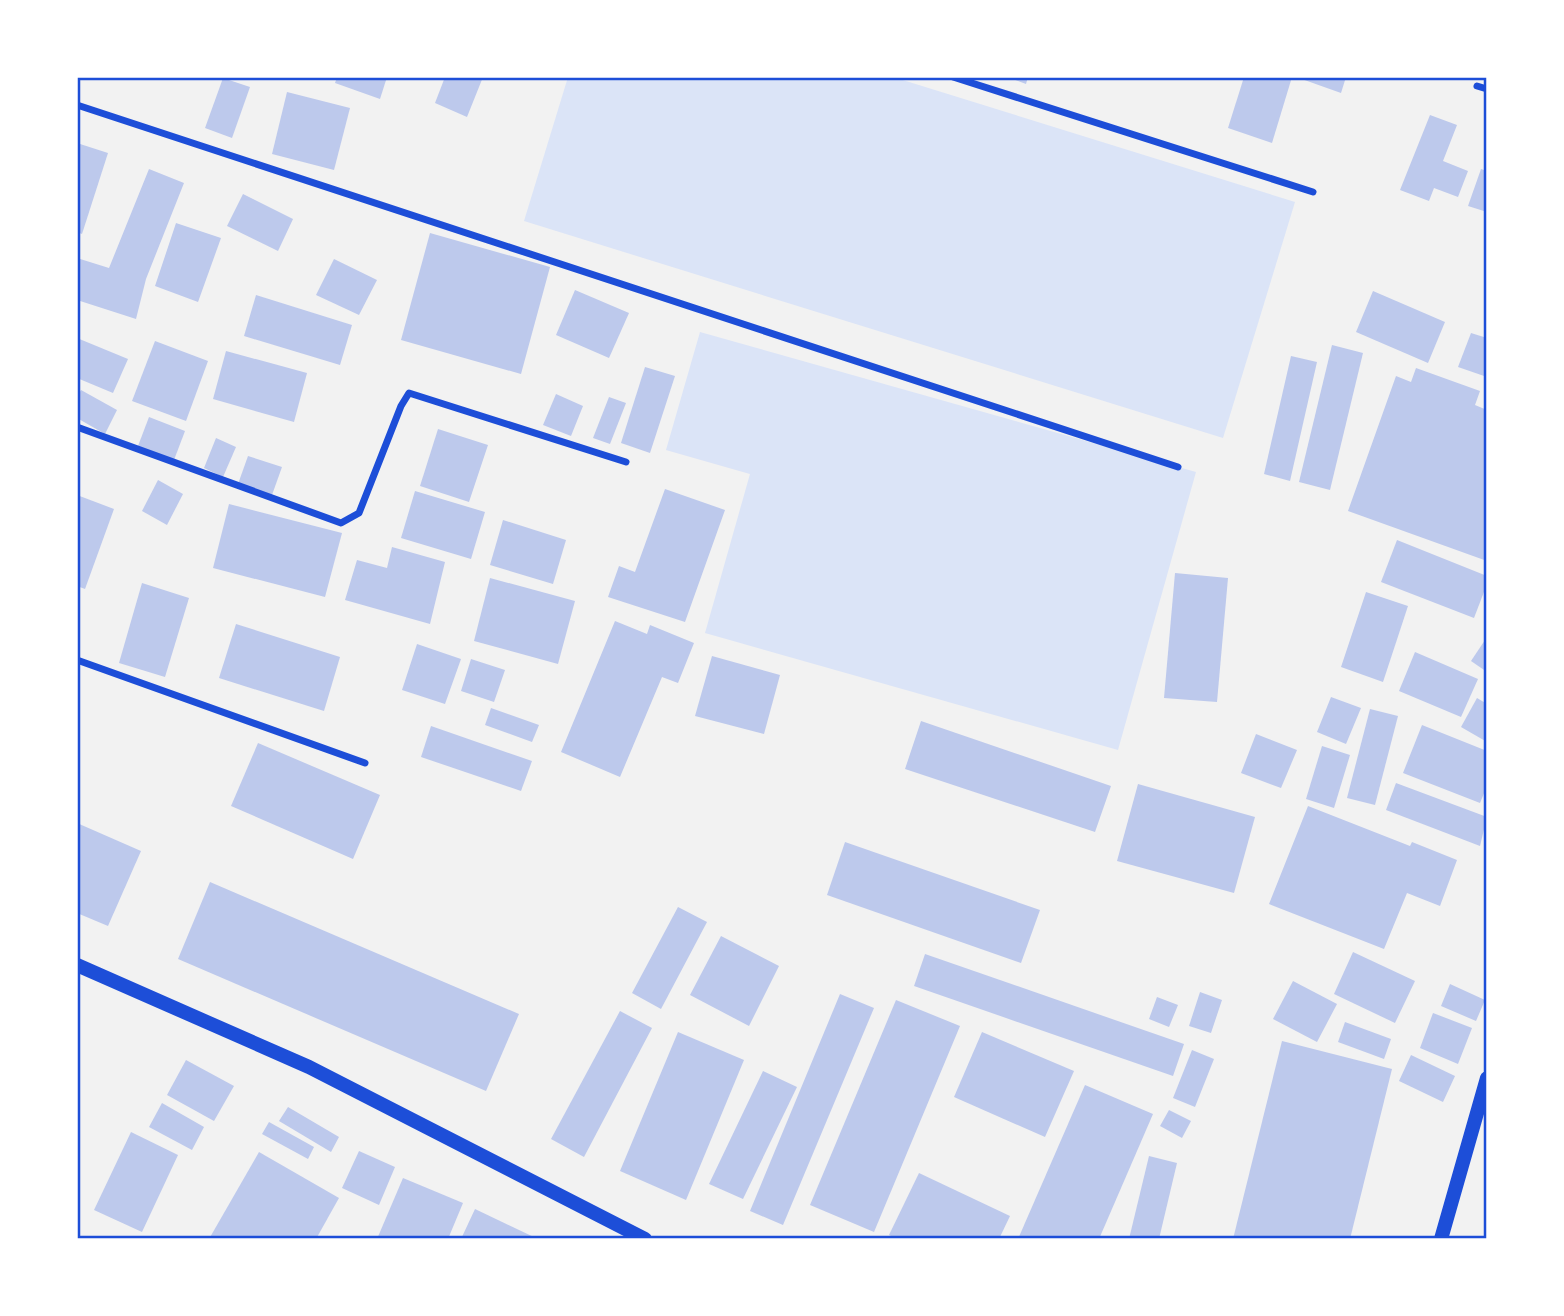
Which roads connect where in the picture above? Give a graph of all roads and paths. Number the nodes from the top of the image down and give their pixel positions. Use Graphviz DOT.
graph roads {
  1 [pos="953,77"];
  2 [pos="1477,86"];
  3 [pos="1487,89"];
  4 [pos="77,105"];
  5 [pos="1313,192"];
  6 [pos="77,427"];
  7 [pos="626,462"];
  8 [pos="1178,467"];
  9 [pos="77,660"];
  10 [pos="365,762"];
  11 [pos="77,965"];
  12 [pos="1487,1078"];
  13 [pos="645,1239"];
  14 [pos="1441,1239"];
  1 -- 5 [label="street"];
  2 -- 3 [label="street"];
  4 -- 8 [label="street"];
  6 -- 7 [label="street"];
  9 -- 10 [label="street"];
  11 -- 13 [label="main road"];
  12 -- 14 [label="main road"];
}
